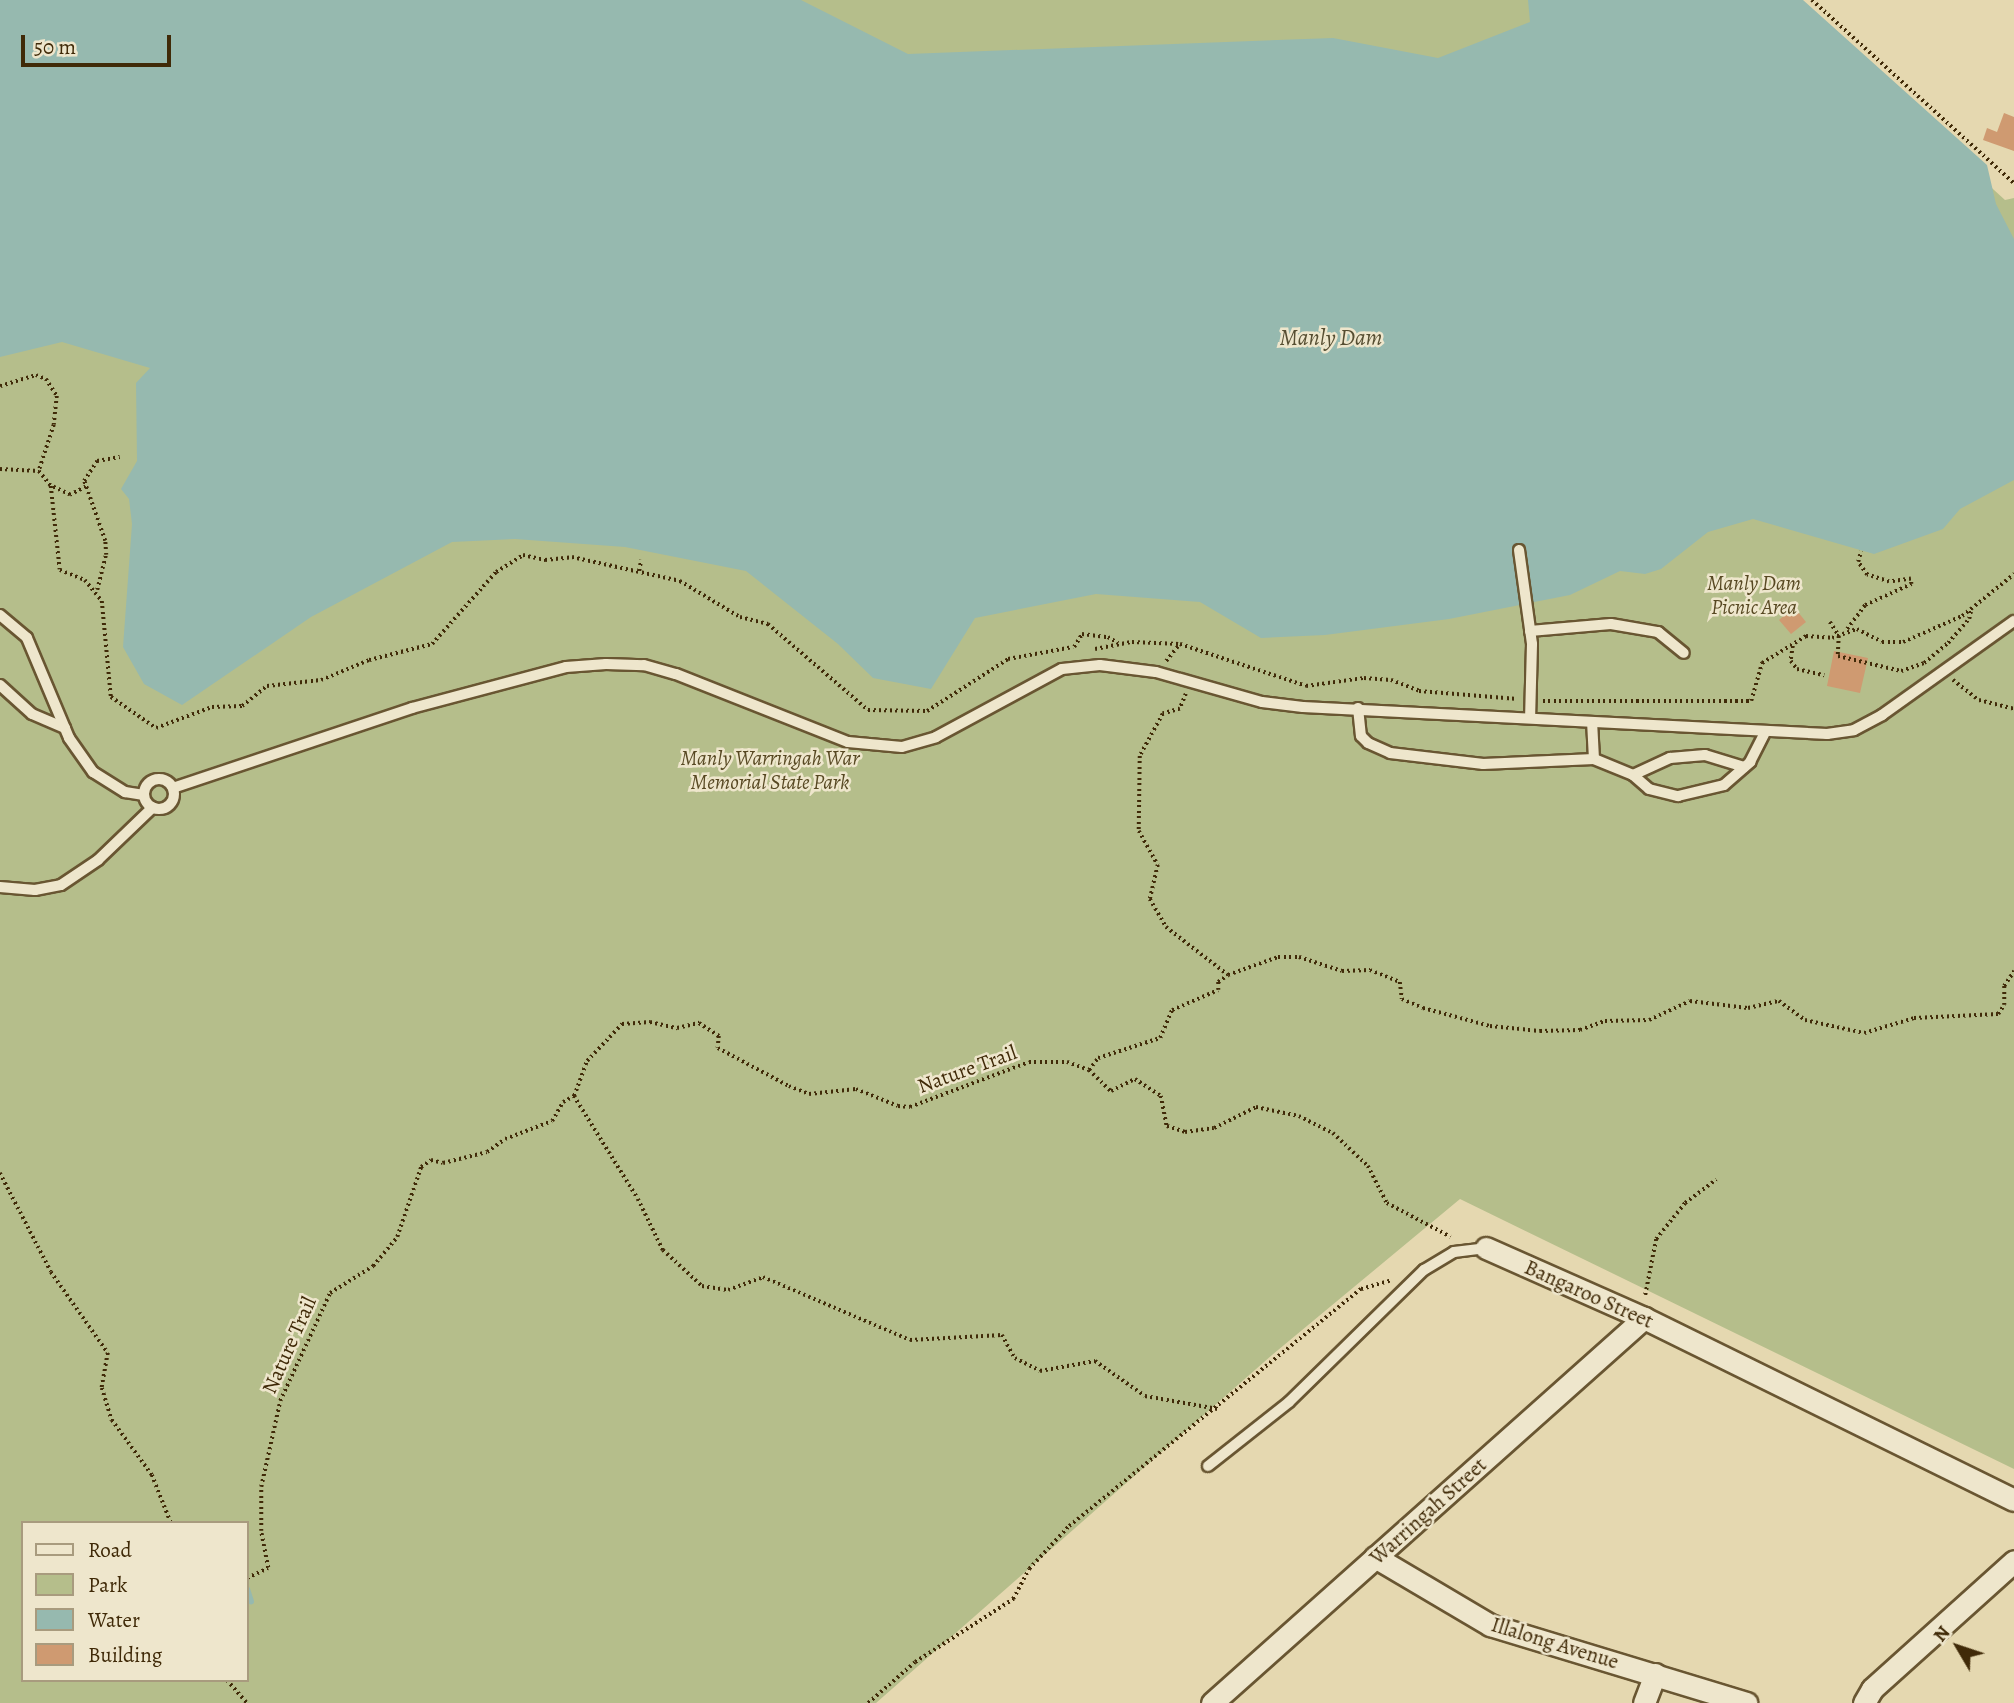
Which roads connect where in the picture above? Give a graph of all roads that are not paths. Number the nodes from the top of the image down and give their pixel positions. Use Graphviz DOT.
graph roads {
  1 [pos="1519,550"];
  2 [pos="0,615"];
  3 [pos="2014,621"];
  4 [pos="1531,631"];
  5 [pos="1684,653"];
  6 [pos="0,685"];
  7 [pos="1358,708"];
  8 [pos="1530,718"];
  9 [pos="1592,723"];
  10 [pos="65,728"];
  11 [pos="1765,733"];
  12 [pos="1594,759"];
  13 [pos="1744,767"];
  14 [pos="1633,775"];
  15 [pos="173,788"];
  16 [pos="144,795"];
  17 [pos="153,807"];
  18 [pos="0,887"];
  19 [pos="1486,1248"];
  20 [pos="1644,1318"];
  21 [pos="1208,1466"];
  22 [pos="2014,1500"];
  23 [pos="1375,1558"];
  24 [pos="2014,1561"];
  25 [pos="1655,1674"];
  26 [pos="1212,1703"];
  27 [pos="1644,1703"];
  28 [pos="1746,1703"];
  29 [pos="1864,1703"];
  1 -- 4 [label="lane"];
  2 -- 10 [label="lane"];
  3 -- 11 [label="lane"];
  4 -- 5 [label="lane"];
  4 -- 8 [label="lane"];
  6 -- 10 [label="lane"];
  7 -- 8 [label="lane"];
  7 -- 12 [label="lane"];
  7 -- 15 [label="lane"];
  8 -- 9 [label="lane"];
  9 -- 11 [label="lane"];
  9 -- 12 [label="lane"];
  10 -- 16 [label="lane"];
  11 -- 13 [label="lane"];
  12 -- 14 [label="lane"];
  13 -- 14 [label="lane"];
  13 -- 14 [label="lane"];
  15 -- 16 [label="lane"];
  15 -- 17 [label="lane"];
  16 -- 17 [label="lane"];
  17 -- 18 [label="lane"];
  19 -- 20 [label="street, Bangaroo Street"];
  19 -- 21 [label="lane, Bangaroo Street"];
  20 -- 22 [label="street, Bangaroo Street"];
  20 -- 23 [label="street, Warringah Street"];
  23 -- 25 [label="street, Illalong Avenue"];
  23 -- 26 [label="street, Warringah Street"];
  24 -- 29 [label="street"];
  25 -- 27 [label="street"];
  25 -- 28 [label="street, Illalong Avenue"];
}
